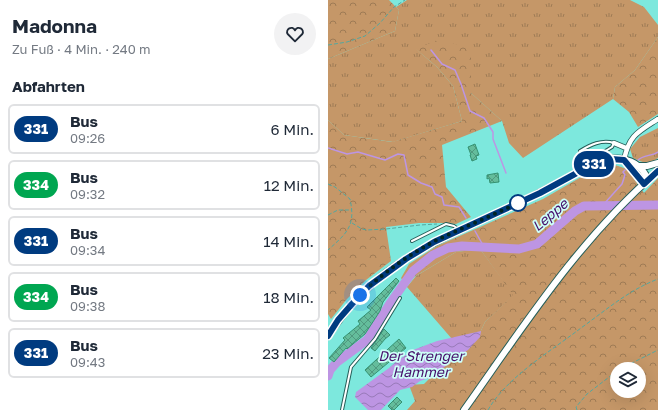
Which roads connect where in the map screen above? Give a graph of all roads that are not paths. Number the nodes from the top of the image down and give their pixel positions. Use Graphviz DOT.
graph roads {
  1 [pos="658,119"];
  2 [pos="614,143"];
  3 [pos="626,148"];
  4 [pos="580,151"];
  5 [pos="624,160"];
  6 [pos="597,162"];
  7 [pos="658,163"];
  8 [pos="640,166"];
  9 [pos="658,171"];
  10 [pos="646,182"];
  11 [pos="459,230"];
  12 [pos="412,241"];
  13 [pos="400,298"];
  14 [pos="328,336"];
  15 [pos="342,410"];
  16 [pos="464,410"];
  1 -- 3 [label="street"];
  2 -- 3 [label="street"];
  2 -- 4 [label="lane"];
  2 -- 6 [label="lane"];
  3 -- 5 [label="street"];
  5 -- 6 [label="main road"];
  5 -- 8 [label="main road"];
  5 -- 10 [label="main road"];
  6 -- 11 [label="main road"];
  7 -- 8 [label="main road"];
  8 -- 10 [label="main road"];
  9 -- 10 [label="main road"];
  10 -- 16 [label="main road"];
  11 -- 12 [label="lane"];
  11 -- 14 [label="main road"];
  13 -- 15 [label="lane"];
}
